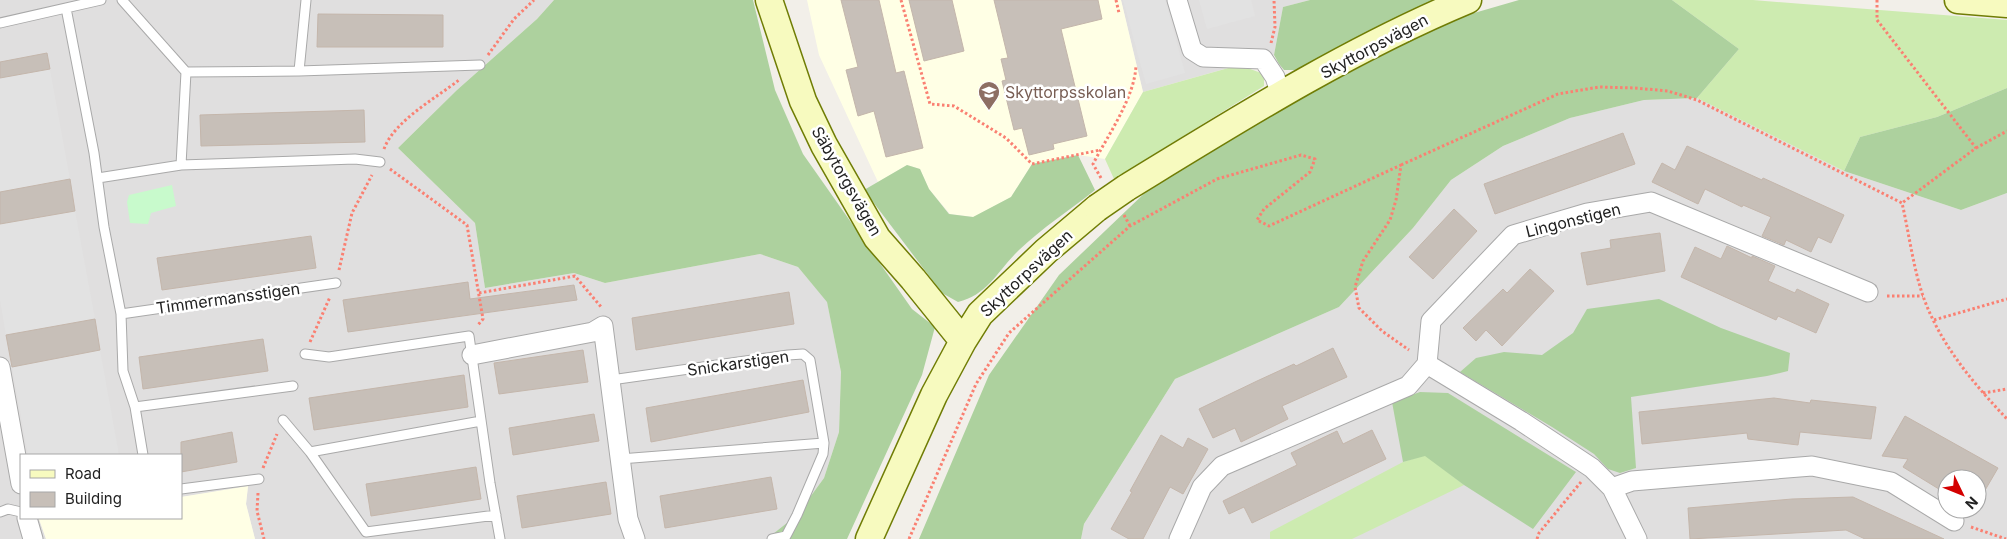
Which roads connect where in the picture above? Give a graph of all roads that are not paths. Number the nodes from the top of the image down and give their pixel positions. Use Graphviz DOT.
graph roads {
  1 [pos="101,0"];
  2 [pos="122,0"];
  3 [pos="306,0"];
  4 [pos="768,0"];
  5 [pos="1177,0"];
  6 [pos="1468,0"];
  7 [pos="1958,0"];
  8 [pos="2007,4"];
  9 [pos="66,8"];
  10 [pos="0,23"];
  11 [pos="480,65"];
  12 [pos="298,71"];
  13 [pos="186,72"];
  14 [pos="1281,95"];
  15 [pos="380,162"];
  16 [pos="181,165"];
  17 [pos="98,178"];
  18 [pos="336,283"];
  19 [pos="1868,292"];
  20 [pos="121,314"];
  21 [pos="963,341"];
  22 [pos="471,346"];
  23 [pos="305,354"];
  24 [pos="1427,364"];
  25 [pos="0,367"];
  26 [pos="610,380"];
  27 [pos="294,386"];
  28 [pos="135,407"];
  29 [pos="5,416"];
  30 [pos="283,420"];
  31 [pos="481,421"];
  32 [pos="824,443"];
  33 [pos="310,452"];
  34 [pos="143,454"];
  35 [pos="620,459"];
  36 [pos="259,479"];
  37 [pos="20,480"];
  38 [pos="1612,488"];
  39 [pos="182,489"];
  40 [pos="0,512"];
  41 [pos="20,512"];
  42 [pos="496,515"];
  43 [pos="27,519"];
  44 [pos="1954,521"];
  45 [pos="33,539"];
  46 [pos="500,539"];
  47 [pos="635,539"];
  48 [pos="772,539"];
  49 [pos="869,539"];
  50 [pos="1180,539"];
  51 [pos="1637,539"];
  1 -- 9 [label="lane"];
  2 -- 13 [label="lane"];
  3 -- 12 [label="lane"];
  4 -- 21 [label="street, Säbytorgsvägen"];
  5 -- 14 [label="street"];
  6 -- 14 [label="street, Skyttorpsvägen"];
  7 -- 8 [label="street"];
  9 -- 10 [label="lane"];
  9 -- 17 [label="lane"];
  11 -- 12 [label="lane"];
  12 -- 13 [label="lane"];
  13 -- 16 [label="lane"];
  14 -- 21 [label="street, Skyttorpsvägen"];
  15 -- 16 [label="lane"];
  16 -- 17 [label="lane"];
  17 -- 20 [label="lane"];
  18 -- 20 [label="lane, Timmermansstigen"];
  19 -- 24 [label="street, Lingonstigen"];
  20 -- 28 [label="lane"];
  21 -- 49 [label="street, Skyttorpsvägen"];
  22 -- 23 [label="lane"];
  22 -- 26 [label="street"];
  22 -- 31 [label="lane"];
  24 -- 38 [label="street"];
  24 -- 50 [label="street"];
  25 -- 29 [label="street"];
  26 -- 32 [label="lane, Snickarstigen"];
  26 -- 35 [label="street"];
  27 -- 28 [label="lane"];
  28 -- 34 [label="lane"];
  29 -- 37 [label="street"];
  30 -- 33 [label="lane"];
  31 -- 33 [label="lane"];
  31 -- 42 [label="lane"];
  32 -- 35 [label="lane"];
  32 -- 48 [label="lane, Snickarstigen"];
  33 -- 42 [label="lane"];
  35 -- 47 [label="street"];
  36 -- 39 [label="lane"];
  38 -- 44 [label="street"];
  38 -- 51 [label="street"];
  40 -- 41 [label="lane"];
  42 -- 46 [label="lane"];
  43 -- 45 [label="street"];
}
